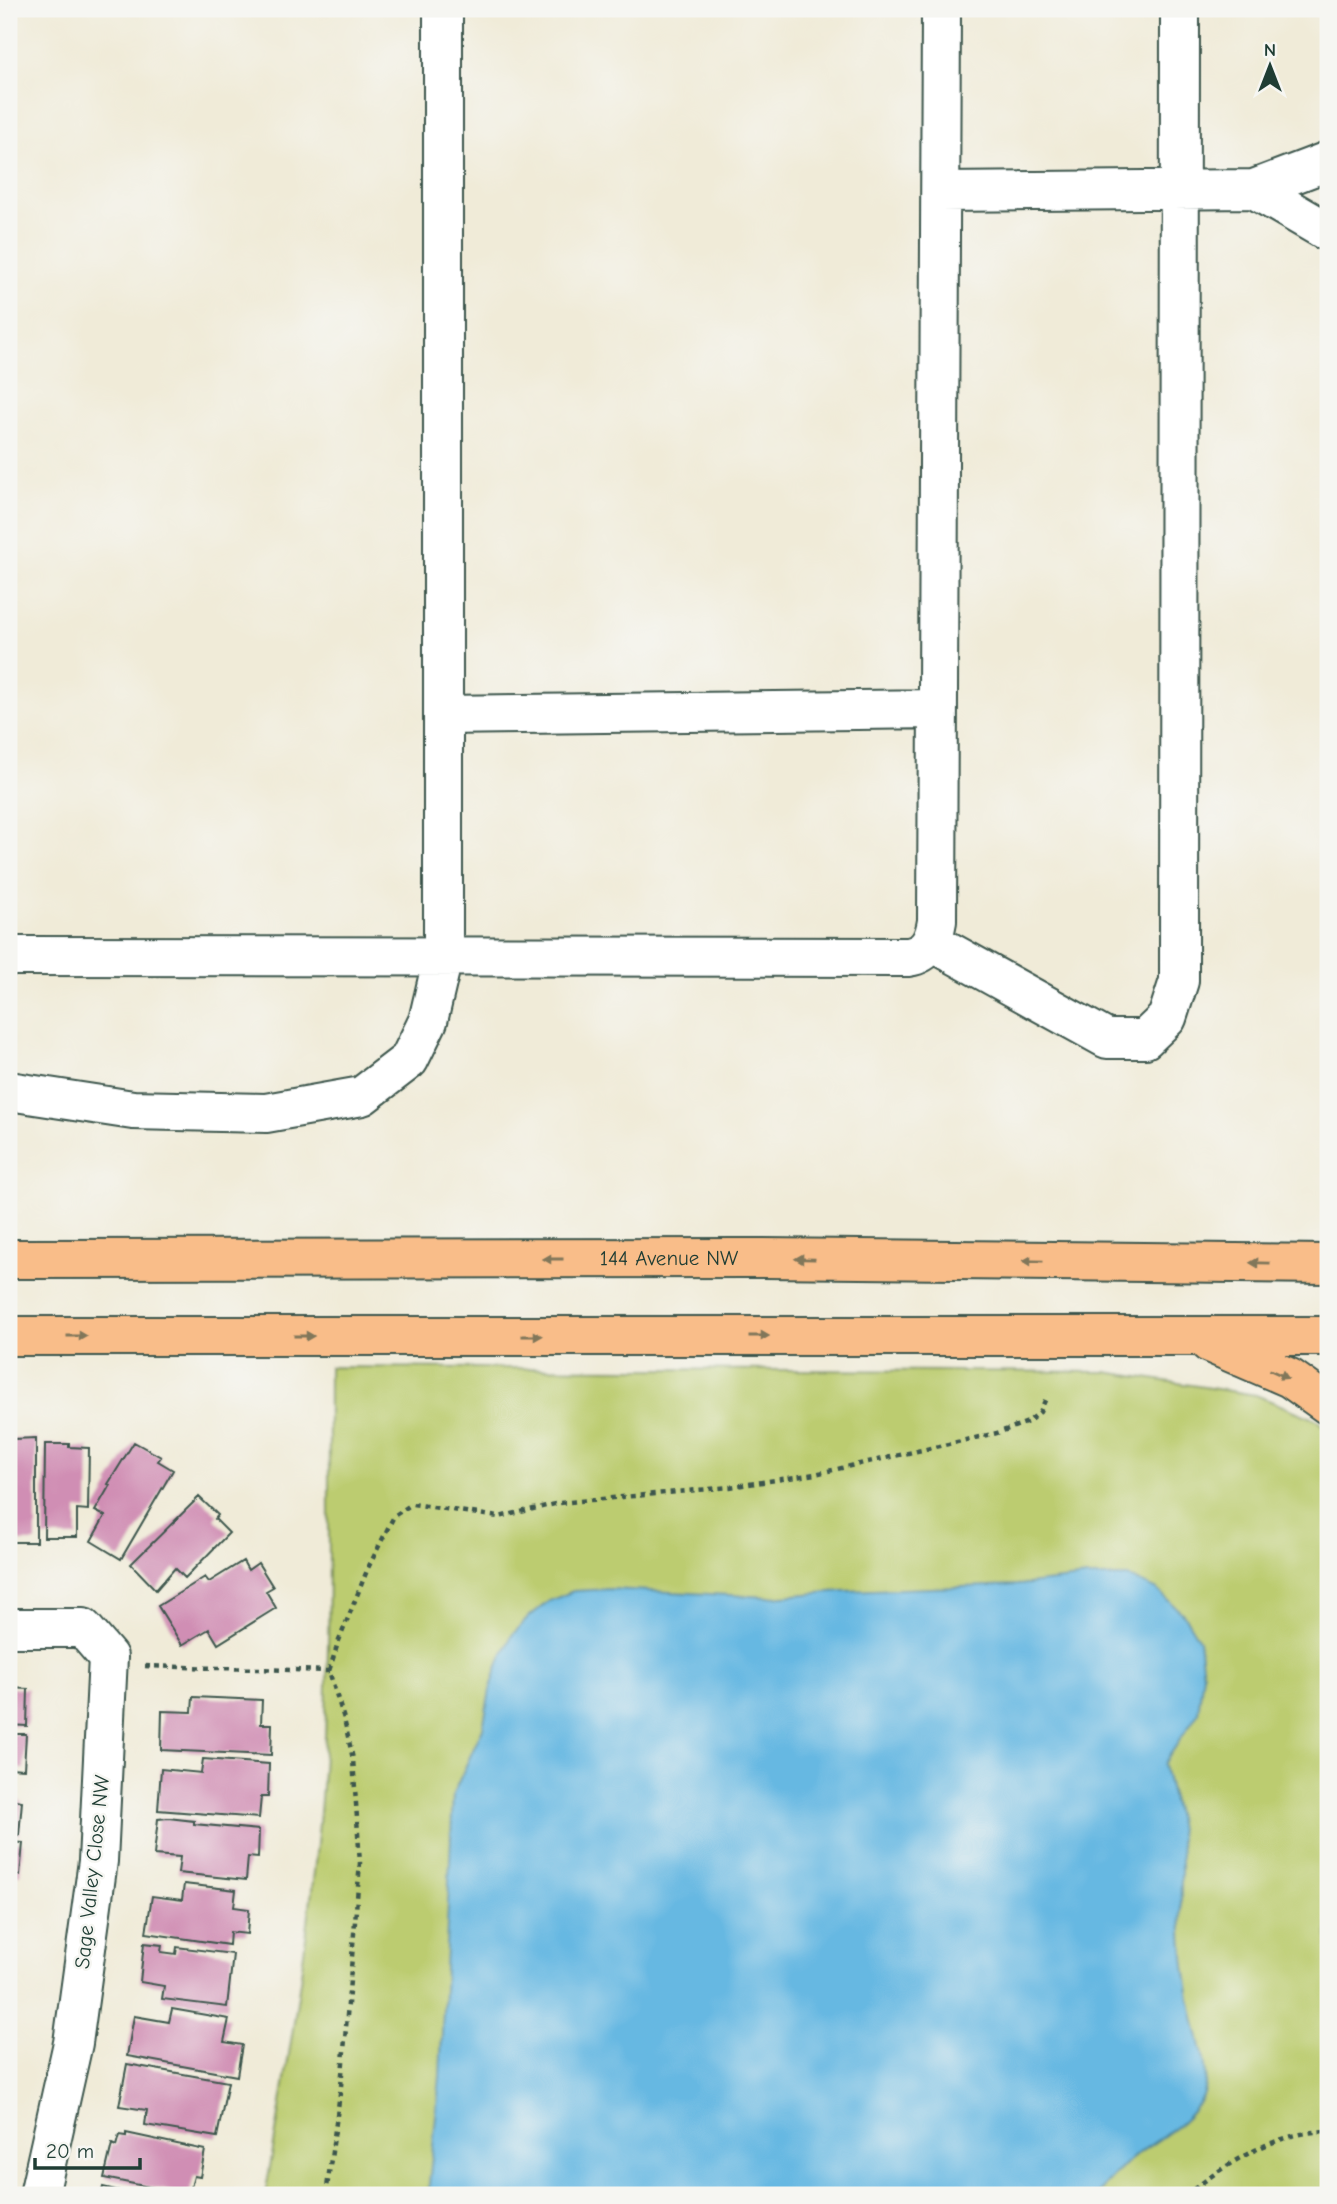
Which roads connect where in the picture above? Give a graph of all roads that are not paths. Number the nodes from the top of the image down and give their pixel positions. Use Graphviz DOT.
graph roads {
  1 [pos="443,9"];
  2 [pos="941,9"];
  3 [pos="1180,9"];
  4 [pos="1328,161"];
  5 [pos="1254,189"];
  6 [pos="1181,190"];
  7 [pos="941,192"];
  8 [pos="1328,232"];
  9 [pos="938,709"];
  10 [pos="443,715"];
  11 [pos="932,942"];
  12 [pos="9,956"];
  13 [pos="443,957"];
  14 [pos="9,1091"];
  15 [pos="9,1259"];
  16 [pos="1328,1264"];
  17 [pos="9,1336"];
  18 [pos="1195,1336"];
  19 [pos="1328,1336"];
  20 [pos="1328,1405"];
  21 [pos="9,1628"];
  22 [pos="39,2195"];
  1 -- 10 [label="street"];
  2 -- 7 [label="street"];
  3 -- 6 [label="street"];
  4 -- 5 [label="street"];
  5 -- 6 [label="street"];
  5 -- 8 [label="street"];
  6 -- 7 [label="street"];
  6 -- 11 [label="street"];
  7 -- 9 [label="street"];
  9 -- 10 [label="street"];
  9 -- 11 [label="street"];
  10 -- 13 [label="street"];
  11 -- 13 [label="street"];
  12 -- 13 [label="street"];
  13 -- 14 [label="street"];
  16 -- 15 [label="main road, 144 Avenue NW, one-way"];
  17 -- 18 [label="main road, one-way"];
  18 -- 19 [label="main road"];
  18 -- 20 [label="main road, one-way"];
  21 -- 22 [label="street, Sage Valley Close NW"];
}
